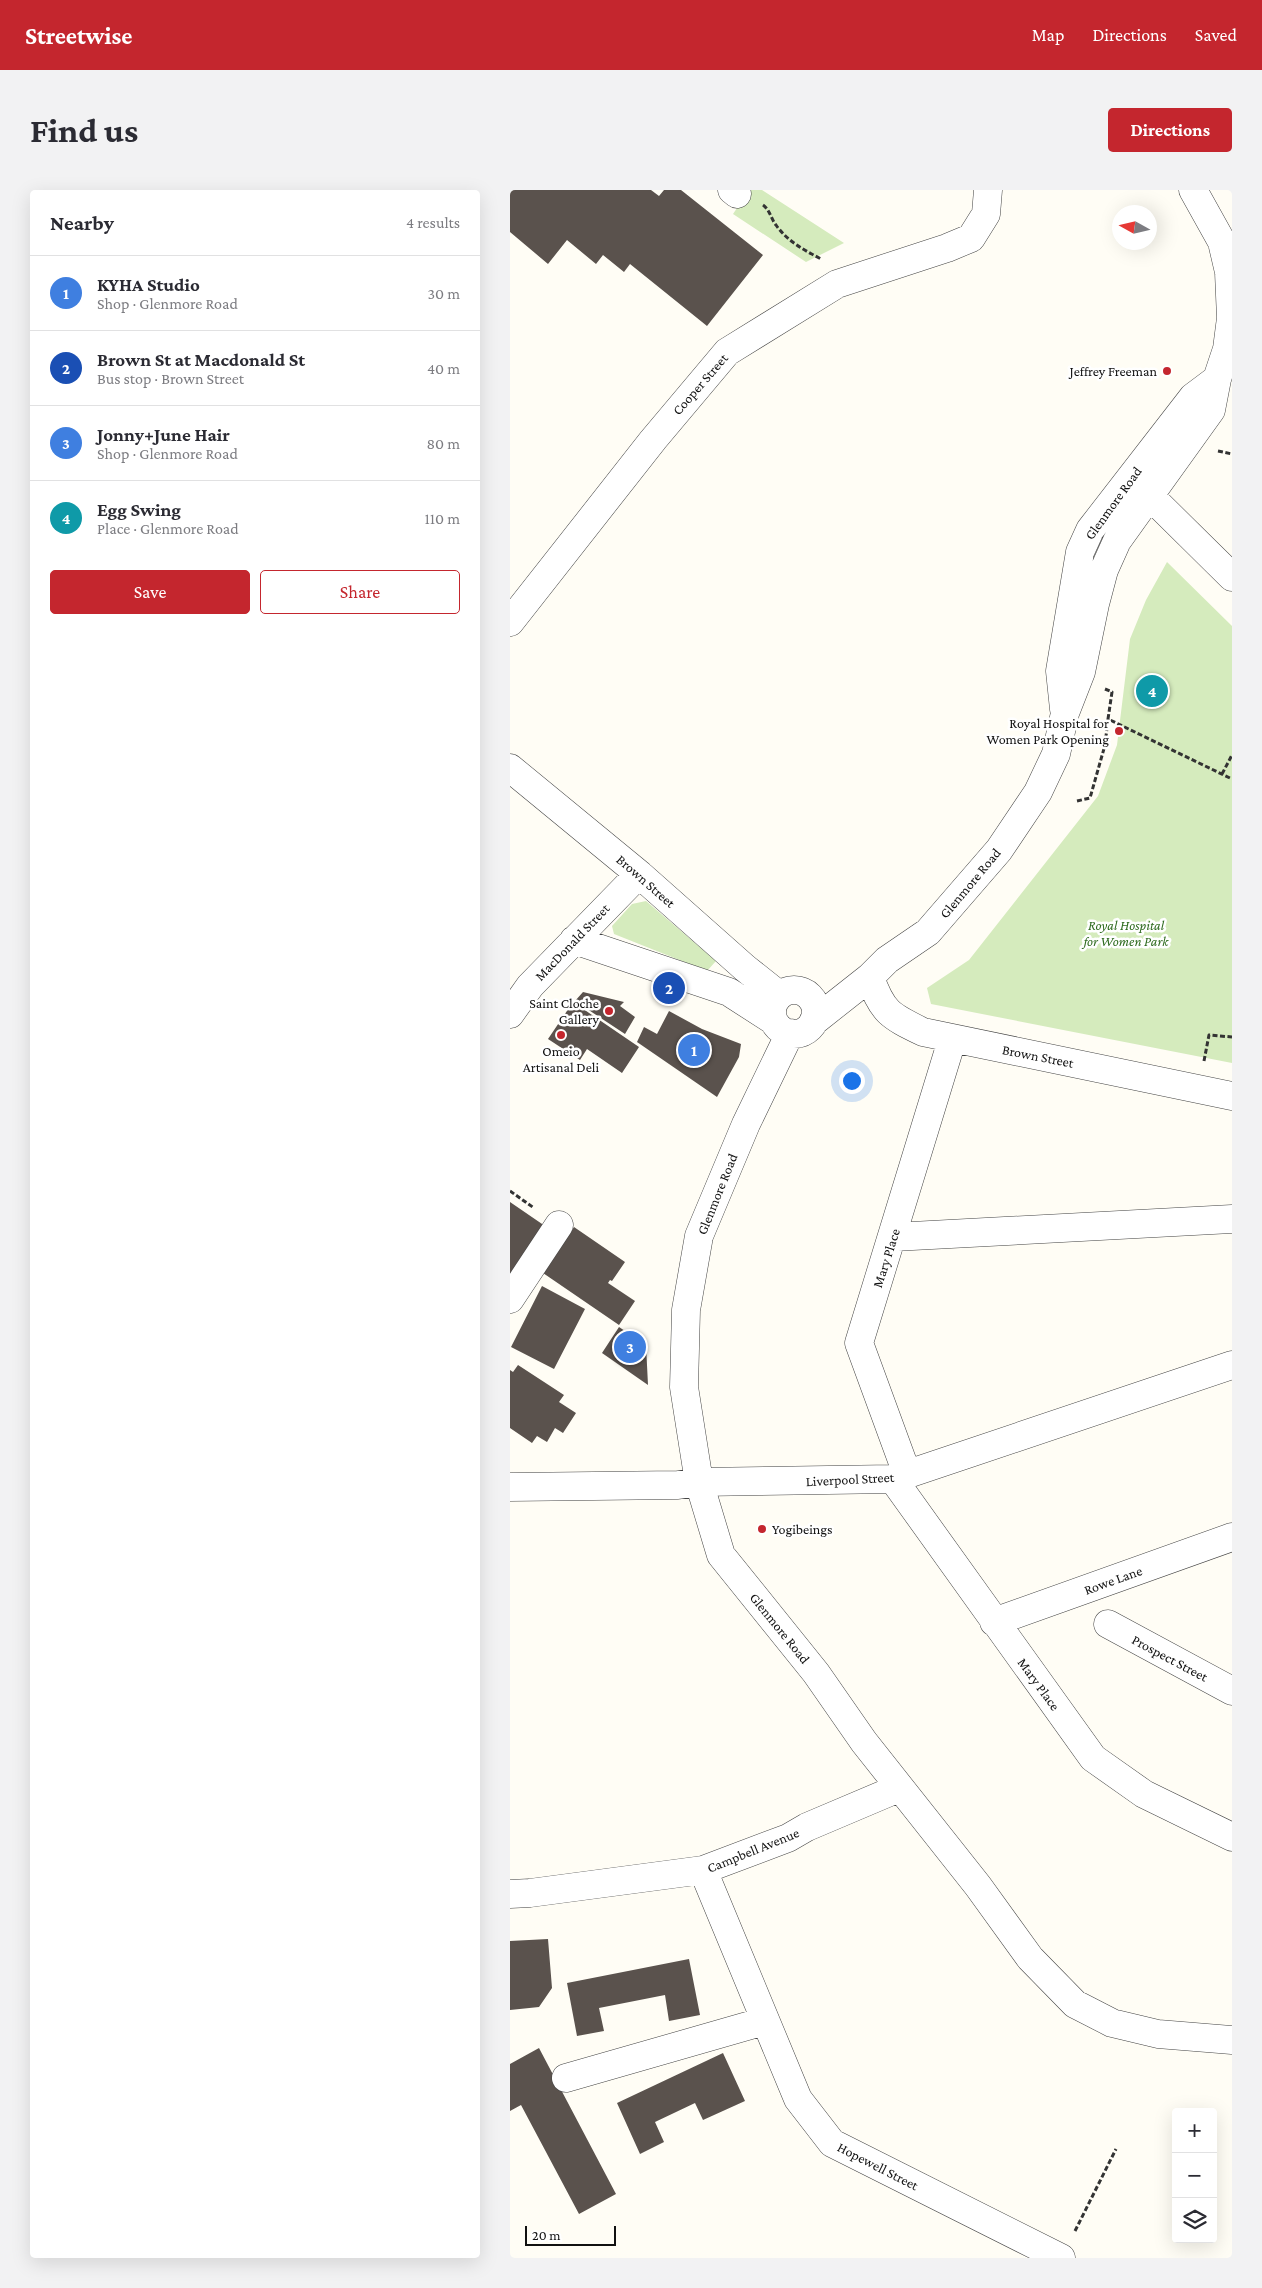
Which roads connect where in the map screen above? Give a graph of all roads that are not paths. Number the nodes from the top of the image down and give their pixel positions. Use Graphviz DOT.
graph roads {
  1 [pos="988,190"];
  2 [pos="1193,190"];
  3 [pos="1231,272"];
  4 [pos="1217,378"];
  5 [pos="1149,495"];
  6 [pos="1232,577"];
  7 [pos="510,622"];
  8 [pos="1064,713"];
  9 [pos="510,768"];
  10 [pos="639,874"];
  11 [pos="574,940"];
  12 [pos="870,977"];
  13 [pos="779,995"];
  14 [pos="807,995"];
  15 [pos="514,1001"];
  16 [pos="792,1026"];
  17 [pos="952,1040"];
  18 [pos="1232,1096"];
  19 [pos="1232,1219"];
  20 [pos="559,1225"];
  21 [pos="893,1237"];
  22 [pos="510,1299"];
  23 [pos="1232,1365"];
  24 [pos="900,1477"];
  25 [pos="699,1482"];
  26 [pos="510,1487"];
  27 [pos="1232,1537"];
  28 [pos="994,1622"];
  29 [pos="1108,1624"];
  30 [pos="1232,1691"];
  31 [pos="899,1788"];
  32 [pos="1232,1837"];
  33 [pos="703,1870"];
  34 [pos="510,1894"];
  35 [pos="765,2021"];
  36 [pos="1232,2040"];
  37 [pos="566,2078"];
  38 [pos="1061,2258"];
  1 -- 7 [label="street, Cooper Street"];
  2 -- 3 [label="street, Glenmore Road"];
  3 -- 4 [label="street, Glenmore Road"];
  4 -- 5 [label="street, Glenmore Road"];
  4 -- 8 [label="street, Glenmore Road"];
  5 -- 6 [label="street"];
  5 -- 8 [label="street, Glenmore Road"];
  8 -- 12 [label="street, Glenmore Road"];
  9 -- 10 [label="street, Brown Street"];
  10 -- 11 [label="street, MacDonald Street"];
  10 -- 13 [label="street, Brown Street"];
  11 -- 15 [label="street, MacDonald Street"];
  11 -- 16 [label="street"];
  12 -- 14 [label="street, Glenmore Road"];
  12 -- 16 [label="street, Glenmore Road"];
  12 -- 17 [label="street, Brown Street"];
  13 -- 14 [label="street"];
  13 -- 16 [label="street"];
  14 -- 16 [label="street"];
  16 -- 25 [label="street, Glenmore Road"];
  17 -- 18 [label="street, Brown Street"];
  17 -- 21 [label="street, Mary Place"];
  19 -- 21 [label="street"];
  20 -- 22 [label="street"];
  21 -- 24 [label="street, Mary Place"];
  23 -- 24 [label="street, Liverpool Street"];
  24 -- 25 [label="street, Liverpool Street"];
  24 -- 28 [label="street, Mary Place"];
  25 -- 26 [label="street, Liverpool Street"];
  25 -- 31 [label="street, Glenmore Road"];
  27 -- 28 [label="street, Rowe Lane"];
  28 -- 32 [label="street, Mary Place"];
  29 -- 30 [label="street, Prospect Street"];
  31 -- 33 [label="street, Campbell Avenue"];
  31 -- 36 [label="street, Glenmore Road"];
  33 -- 34 [label="street, Campbell Avenue"];
  33 -- 35 [label="street, Hopewell Street"];
  35 -- 37 [label="street"];
  35 -- 38 [label="street, Hopewell Street"];
}
